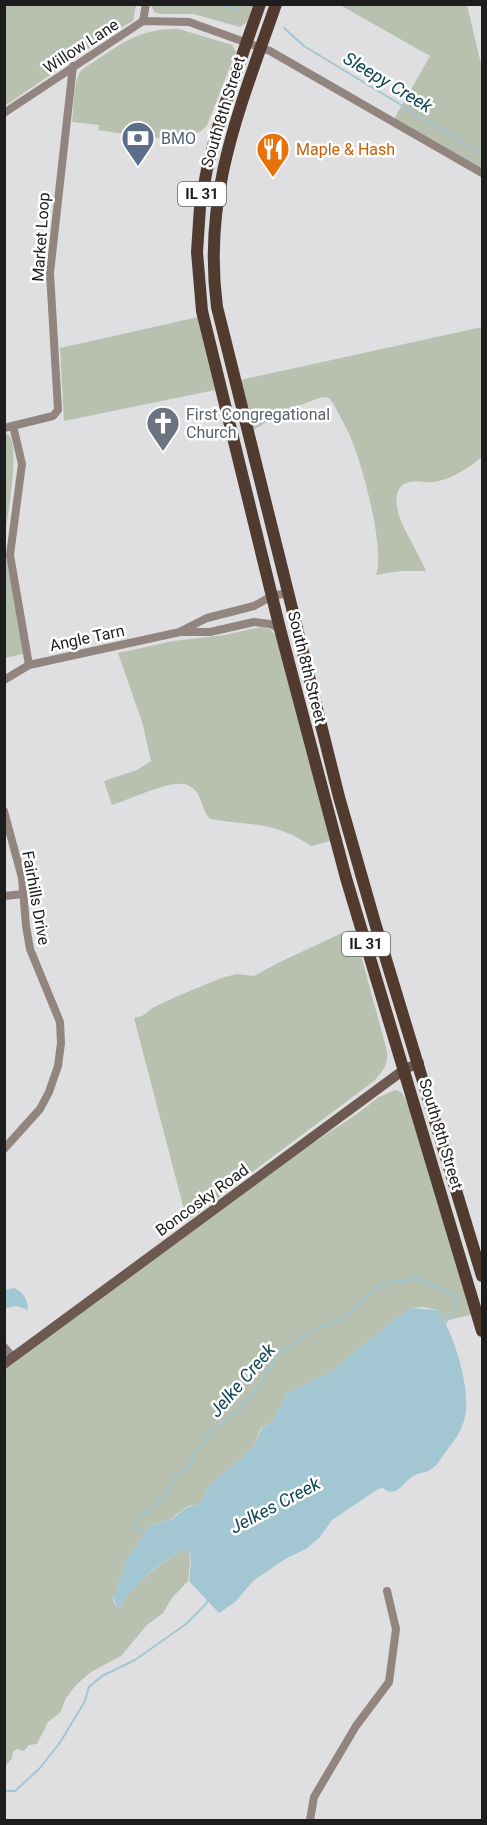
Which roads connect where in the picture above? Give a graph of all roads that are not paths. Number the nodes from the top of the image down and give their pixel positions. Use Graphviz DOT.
graph roads {
  1 [pos="260,4"];
  2 [pos="276,4"];
  3 [pos="146,5"];
  4 [pos="143,21"];
  5 [pos="247,43"];
  6 [pos="261,48"];
  7 [pos="73,66"];
  8 [pos="4,113"];
  9 [pos="483,173"];
  10 [pos="14,426"];
  11 [pos="4,428"];
  12 [pos="288,593"];
  13 [pos="272,596"];
  14 [pos="280,629"];
  15 [pos="180,632"];
  16 [pos="29,665"];
  17 [pos="4,680"];
  18 [pos="4,811"];
  19 [pos="24,894"];
  20 [pos="4,896"];
  21 [pos="419,1063"];
  22 [pos="405,1069"];
  23 [pos="4,1149"];
  24 [pos="483,1276"];
  25 [pos="483,1331"];
  26 [pos="4,1347"];
  27 [pos="9,1361"];
  28 [pos="387,1592"];
  29 [pos="310,1821"];
  1 -- 5 [label="main road, South 8th Street / IL 31"];
  2 -- 6 [label="main road, South 8th Street"];
  3 -- 4 [label="street"];
  4 -- 5 [label="street, Willow Lane"];
  4 -- 7 [label="street, Willow Lane"];
  5 -- 6 [label="street, Willow Lane"];
  5 -- 13 [label="main road, South 8th Street / IL 31"];
  6 -- 9 [label="street, Willow Lane"];
  6 -- 12 [label="main road, South 8th Street"];
  7 -- 8 [label="street, Willow Lane"];
  7 -- 10 [label="street, Market Loop"];
  10 -- 11 [label="street"];
  10 -- 16 [label="street"];
  12 -- 13 [label="street, Angle Tarn"];
  12 -- 21 [label="main road, South 8th Street"];
  13 -- 14 [label="main road, South 8th Street / IL 31"];
  13 -- 15 [label="street, Angle Tarn"];
  14 -- 15 [label="street, Angle Tarn"];
  14 -- 22 [label="main road, South 8th Street / IL 31"];
  15 -- 16 [label="street, Angle Tarn"];
  16 -- 17 [label="street, Angle Tarn"];
  18 -- 19 [label="street, Fairhills Drive"];
  19 -- 20 [label="street"];
  19 -- 23 [label="street, Fairhills Drive"];
  21 -- 22 [label="street, Boncosky Road"];
  21 -- 24 [label="main road, South 8th Street"];
  22 -- 25 [label="main road, South 8th Street / IL 31"];
  22 -- 27 [label="street, Boncosky Road"];
  26 -- 27 [label="street"];
  28 -- 29 [label="street"];
}
